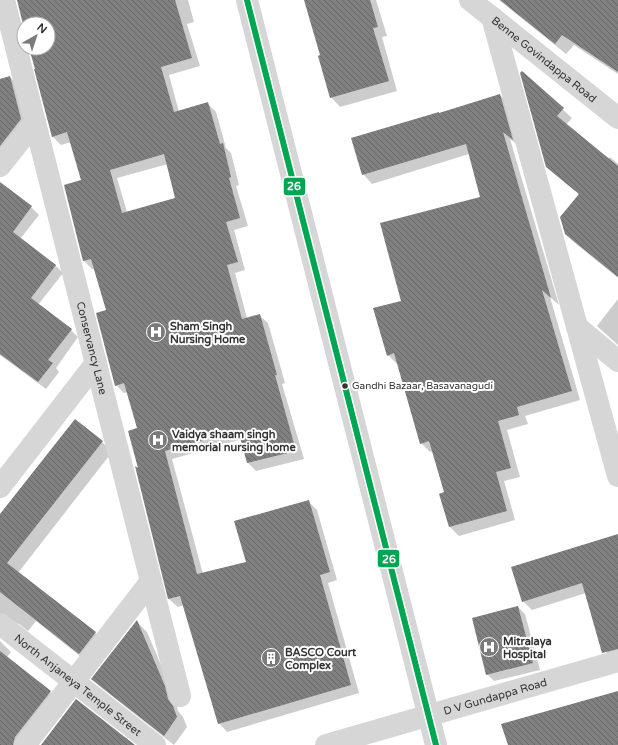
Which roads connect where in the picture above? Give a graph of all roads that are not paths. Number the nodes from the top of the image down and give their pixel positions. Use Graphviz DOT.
graph roads {
  1 [pos="4,0"];
  2 [pos="247,0"];
  3 [pos="470,0"];
  4 [pos="492,17"];
  5 [pos="618,118"];
  6 [pos="35,122"];
  7 [pos="0,166"];
  8 [pos="577,328"];
  9 [pos="618,361"];
  10 [pos="96,363"];
  11 [pos="618,476"];
  12 [pos="0,487"];
  13 [pos="151,581"];
  14 [pos="0,624"];
  15 [pos="618,662"];
  16 [pos="73,682"];
  17 [pos="180,696"];
  18 [pos="428,716"];
  19 [pos="25,745"];
  20 [pos="155,745"];
  21 [pos="326,745"];
  22 [pos="436,745"];
  1 -- 6 [label="street, Conservancy Lane"];
  2 -- 18 [label="street"];
  3 -- 4 [label="street, Benne Govindappa Road"];
  4 -- 5 [label="street, Benne Govindappa Road"];
  4 -- 8 [label="street"];
  6 -- 7 [label="street"];
  6 -- 10 [label="street, Conservancy Lane"];
  8 -- 9 [label="street"];
  8 -- 11 [label="street"];
  10 -- 12 [label="street"];
  10 -- 13 [label="street, Conservancy Lane"];
  13 -- 16 [label="street"];
  13 -- 17 [label="street, Conservancy Lane"];
  14 -- 16 [label="street, North Anjaneya Temple Street"];
  15 -- 18 [label="street, D V Gundappa Road"];
  16 -- 19 [label="street"];
  16 -- 20 [label="street, North Anjaneya Temple Street"];
  18 -- 21 [label="street, D V Gundappa Road"];
  18 -- 22 [label="street"];
}
